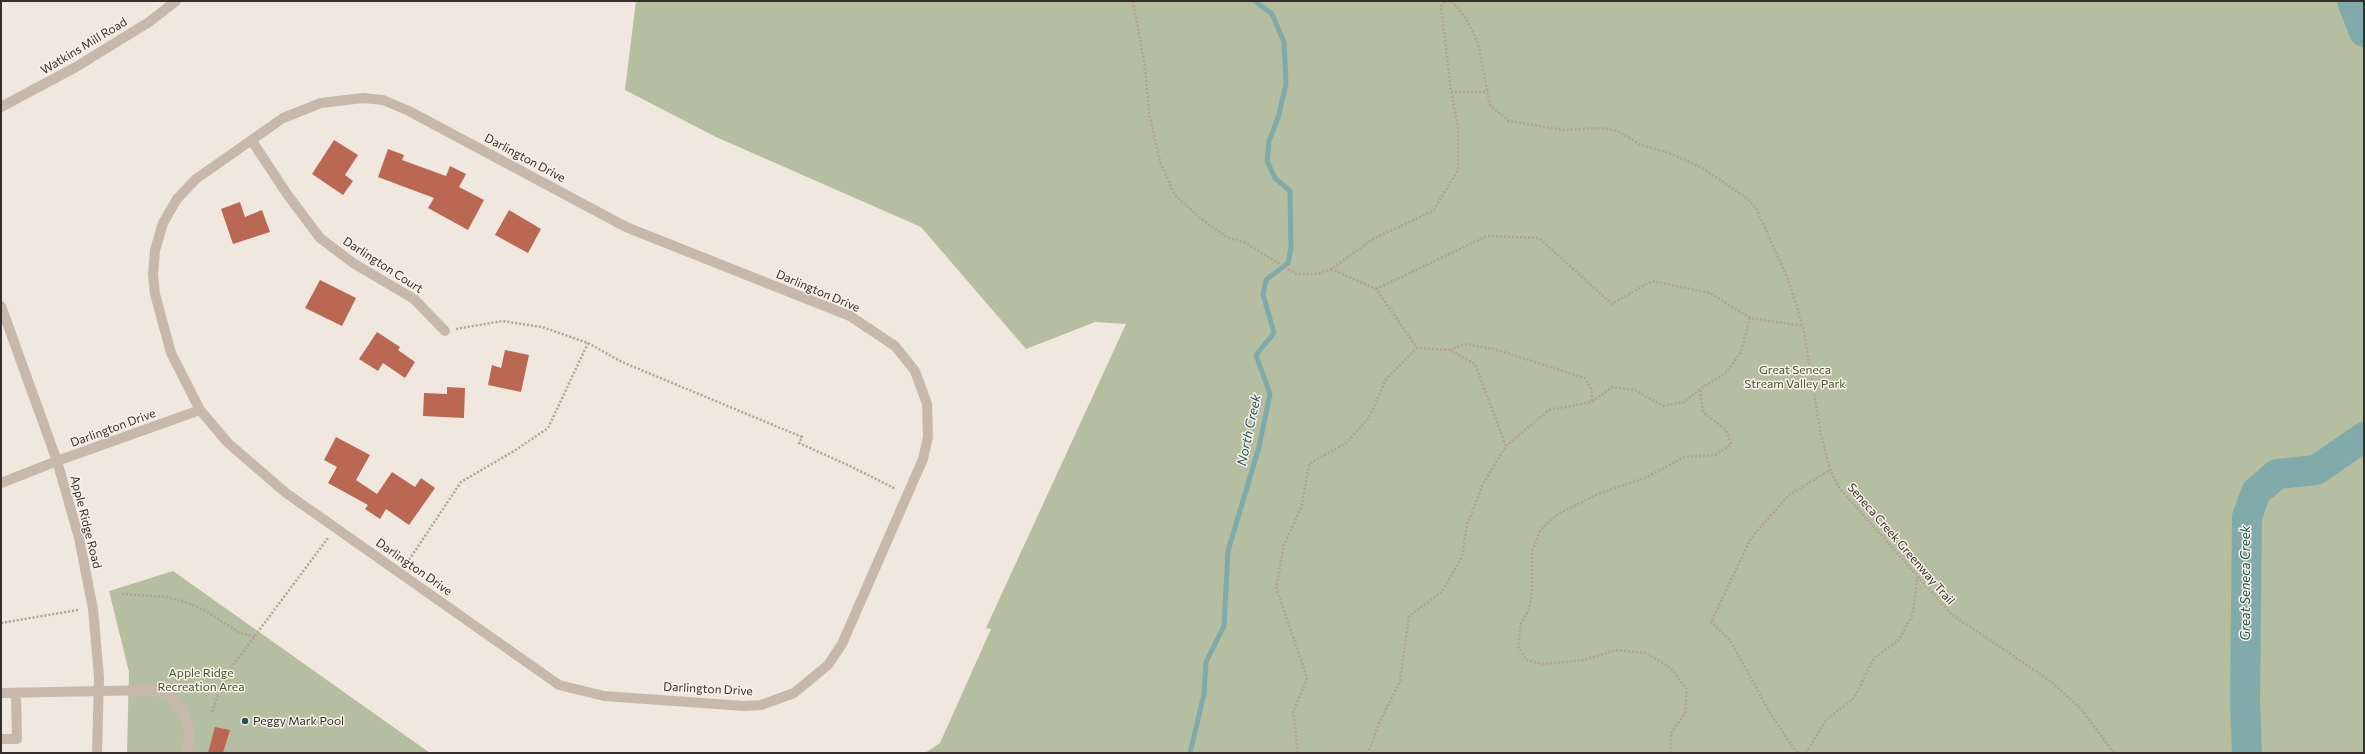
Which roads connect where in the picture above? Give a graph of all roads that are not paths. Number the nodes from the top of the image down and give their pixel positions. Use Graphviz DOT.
graph roads {
  1 [pos="176,1"];
  2 [pos="1,107"];
  3 [pos="252,141"];
  4 [pos="1,306"];
  5 [pos="445,330"];
  6 [pos="200,410"];
  7 [pos="57,461"];
  8 [pos="2,480"];
  9 [pos="98,691"];
  10 [pos="1,693"];
  11 [pos="16,693"];
  12 [pos="1,739"];
  13 [pos="97,753"];
  14 [pos="186,753"];
  1 -- 2 [label="street, Watkins Mill Road"];
  3 -- 5 [label="street, Darlington Court"];
  3 -- 6 [label="street, Darlington Drive"];
  3 -- 6 [label="street, Darlington Drive"];
  4 -- 7 [label="street, Apple Ridge Road"];
  6 -- 7 [label="street, Darlington Drive"];
  7 -- 8 [label="street, Darlington Drive"];
  7 -- 9 [label="street, Apple Ridge Road"];
  9 -- 11 [label="street"];
  9 -- 13 [label="street, Apple Ridge Road"];
  9 -- 14 [label="street"];
  10 -- 11 [label="street"];
  11 -- 12 [label="street"];
}
